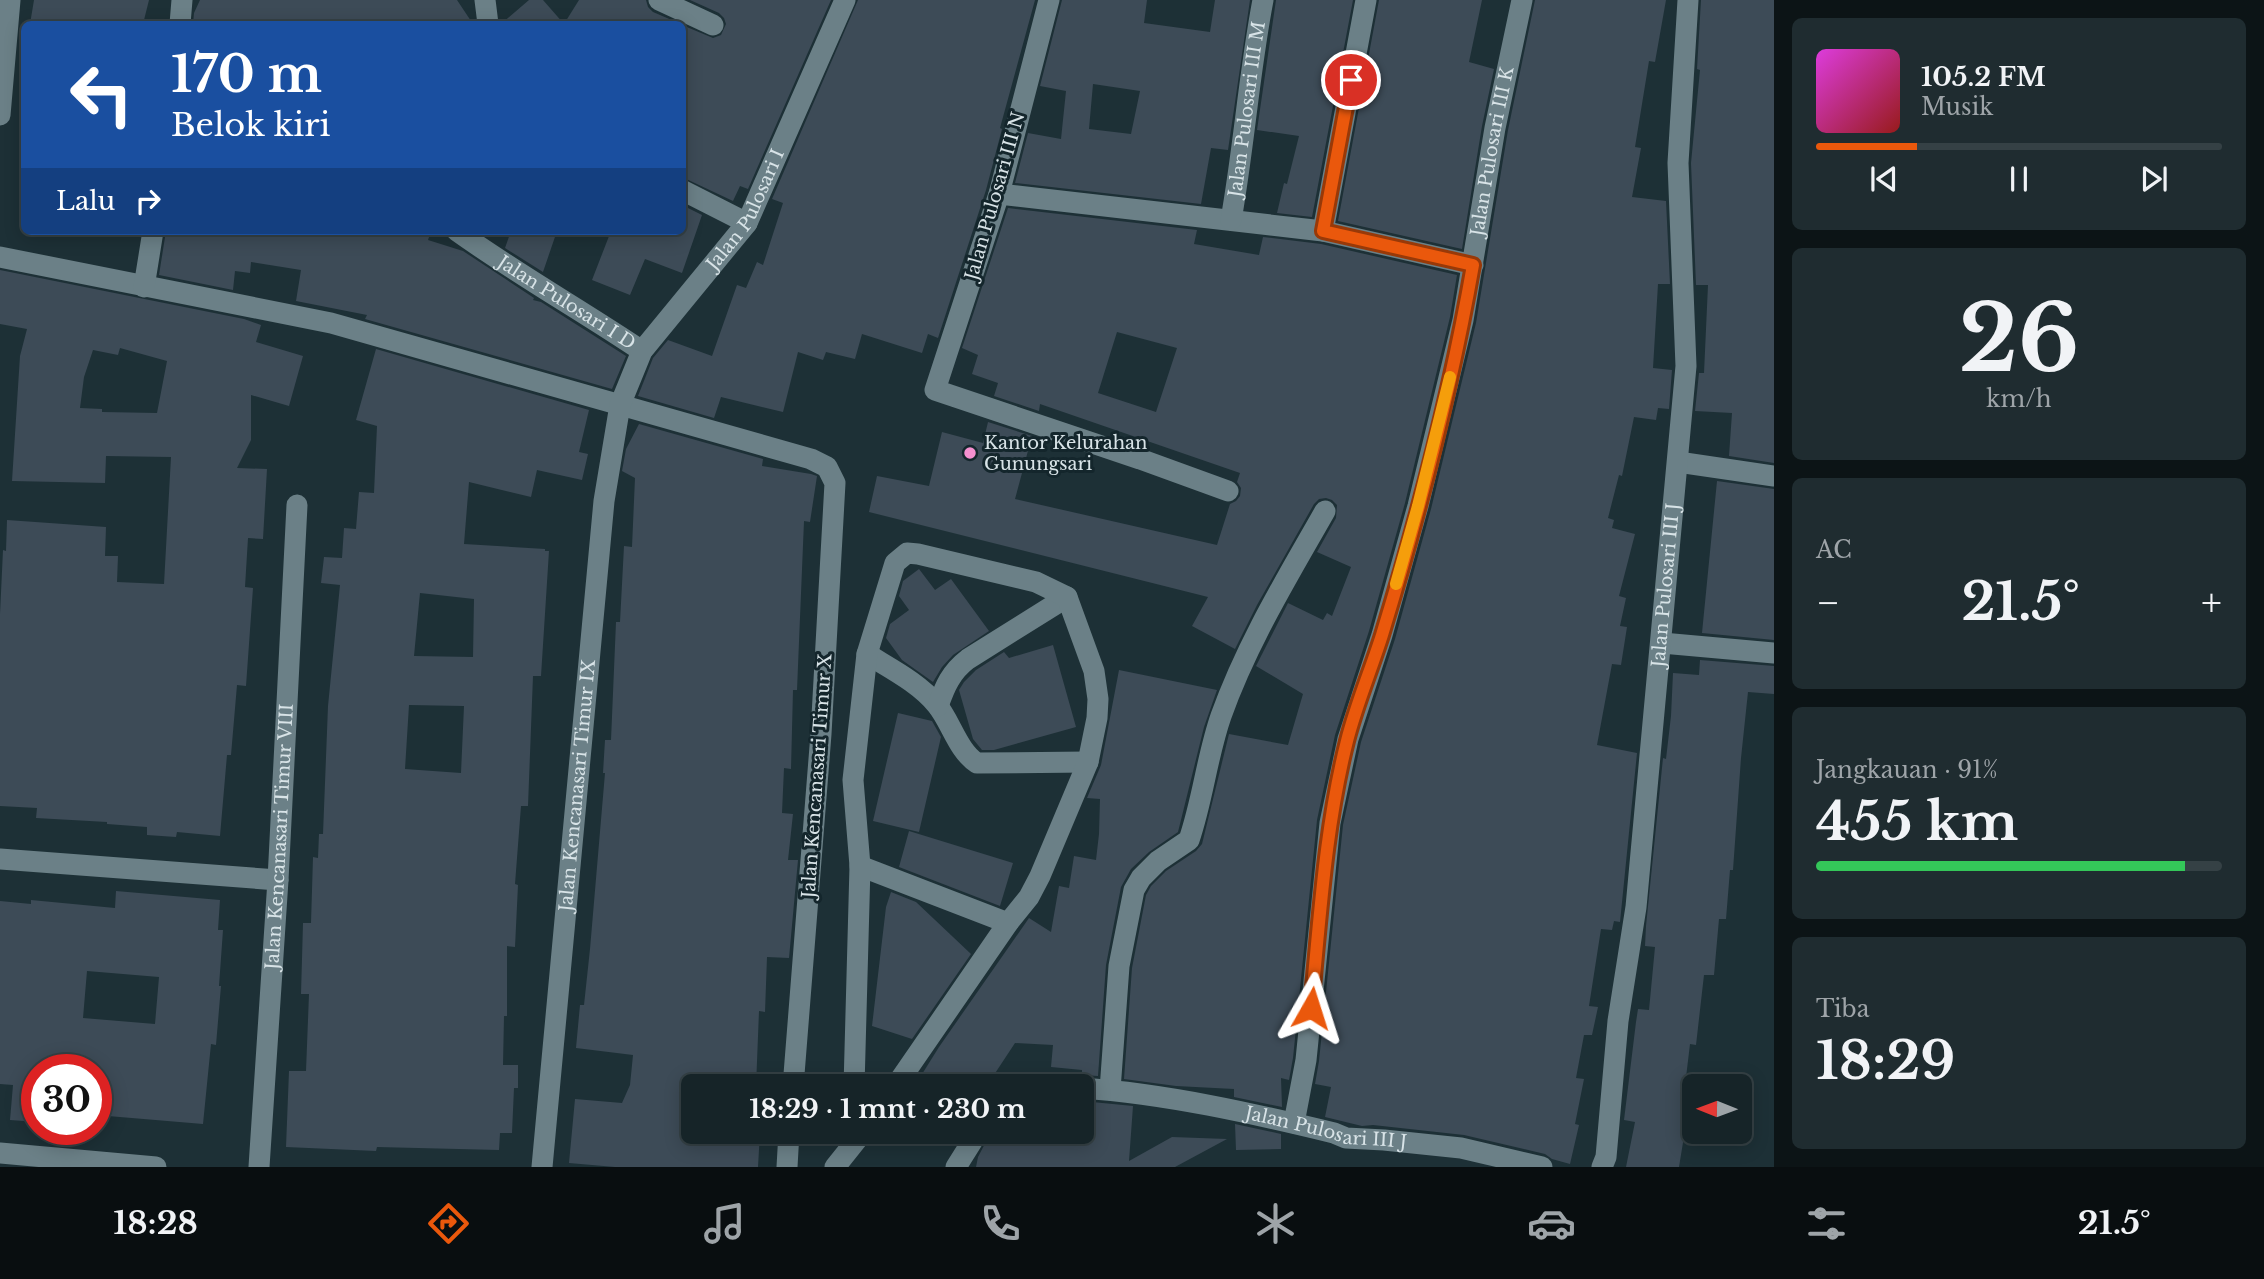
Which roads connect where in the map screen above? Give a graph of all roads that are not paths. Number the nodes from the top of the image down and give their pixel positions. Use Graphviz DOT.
graph roads {
  1 [pos="10,0"];
  2 [pos="182,0"];
  3 [pos="485,0"];
  4 [pos="659,0"];
  5 [pos="845,0"];
  6 [pos="1049,0"];
  7 [pos="1263,0"];
  8 [pos="1366,0"];
  9 [pos="1522,0"];
  10 [pos="1688,0"];
  11 [pos="180,21"];
  12 [pos="488,21"];
  13 [pos="713,25"];
  14 [pos="0,115"];
  15 [pos="686,192"];
  16 [pos="999,194"];
  17 [pos="1231,220"];
  18 [pos="747,223"];
  19 [pos="1323,231"];
  20 [pos="152,235"];
  21 [pos="462,235"];
  22 [pos="0,257"];
  23 [pos="1473,265"];
  24 [pos="144,288"];
  25 [pos="642,351"];
  26 [pos="620,405"];
  27 [pos="1678,462"];
  28 [pos="1774,476"];
  29 [pos="1227,491"];
  30 [pos="297,505"];
  31 [pos="1325,511"];
  32 [pos="1067,597"];
  33 [pos="1662,643"];
  34 [pos="1774,653"];
  35 [pos="867,654"];
  36 [pos="938,706"];
  37 [pos="1088,762"];
  38 [pos="0,859"];
  39 [pos="860,866"];
  40 [pos="278,880"];
  41 [pos="1008,923"];
  42 [pos="794,1074"];
  43 [pos="854,1074"];
  44 [pos="904,1074"];
  45 [pos="1094,1089"];
  46 [pos="1110,1090"];
  47 [pos="1294,1123"];
  48 [pos="788,1144"];
  49 [pos="852,1144"];
  50 [pos="970,1144"];
  51 [pos="0,1153"];
  52 [pos="156,1167"];
  53 [pos="259,1167"];
  54 [pos="542,1167"];
  55 [pos="787,1167"];
  56 [pos="835,1167"];
  57 [pos="956,1167"];
  58 [pos="1542,1167"];
  59 [pos="1602,1167"];
  1 -- 14 [label="street"];
  2 -- 11 [label="street"];
  3 -- 12 [label="street"];
  4 -- 13 [label="street"];
  5 -- 18 [label="street, Jalan Pulosari I"];
  6 -- 16 [label="street, Jalan Pulosari III N"];
  7 -- 17 [label="street, Jalan Pulosari III M"];
  8 -- 19 [label="street"];
  9 -- 23 [label="street, Jalan Pulosari III K"];
  10 -- 27 [label="street, Jalan Pulosari III J"];
  15 -- 18 [label="street"];
  16 -- 17 [label="street"];
  16 -- 29 [label="street, Jalan Pulosari III N"];
  17 -- 19 [label="street"];
  18 -- 25 [label="street, Jalan Pulosari I"];
  19 -- 23 [label="street"];
  20 -- 24 [label="street"];
  21 -- 25 [label="street, Jalan Pulosari I D"];
  22 -- 24 [label="street"];
  23 -- 47 [label="street, Jalan Pulosari III K"];
  24 -- 26 [label="street"];
  25 -- 26 [label="street, Jalan Pulosari I"];
  26 -- 42 [label="street, Jalan Kencanasari Timur X"];
  26 -- 54 [label="street, Jalan Kencanasari Timur IX"];
  27 -- 28 [label="street"];
  27 -- 33 [label="street, Jalan Pulosari III J"];
  30 -- 40 [label="street, Jalan Kencanasari Timur VIII"];
  31 -- 46 [label="street"];
  32 -- 35 [label="street"];
  32 -- 36 [label="street"];
  32 -- 37 [label="street"];
  33 -- 34 [label="street"];
  33 -- 59 [label="street, Jalan Pulosari III J"];
  35 -- 36 [label="street"];
  35 -- 39 [label="street"];
  36 -- 37 [label="street"];
  37 -- 41 [label="street"];
  38 -- 40 [label="street"];
  39 -- 41 [label="street"];
  39 -- 43 [label="street"];
  40 -- 53 [label="street, Jalan Kencanasari Timur VIII"];
  41 -- 44 [label="street"];
  45 -- 46 [label="street"];
  46 -- 47 [label="street, Jalan Pulosari III J"];
  47 -- 58 [label="street, Jalan Pulosari III J"];
  48 -- 55 [label="street"];
  49 -- 56 [label="street"];
  50 -- 57 [label="street"];
  51 -- 52 [label="street"];
}
